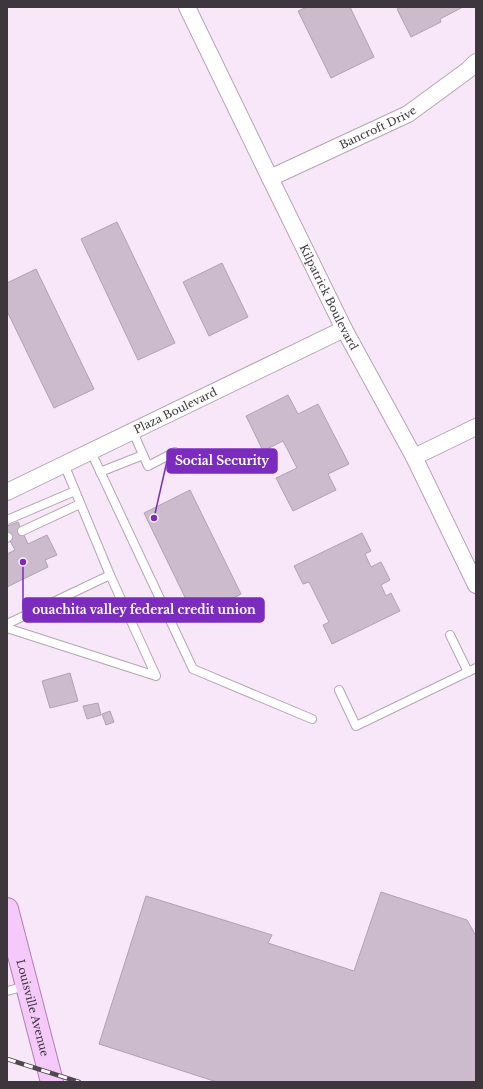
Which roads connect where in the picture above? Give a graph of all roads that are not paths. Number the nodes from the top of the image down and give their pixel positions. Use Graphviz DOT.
graph roads {
  1 [pos="187,7"];
  2 [pos="476,62"];
  3 [pos="270,178"];
  4 [pos="344,329"];
  5 [pos="476,427"];
  6 [pos="133,432"];
  7 [pos="90,452"];
  8 [pos="176,452"];
  9 [pos="143,455"];
  10 [pos="414,457"];
  11 [pos="64,464"];
  12 [pos="100,472"];
  13 [pos="75,491"];
  14 [pos="7,492"];
  15 [pos="80,504"];
  16 [pos="7,520"];
  17 [pos="22,531"];
  18 [pos="110,575"];
  19 [pos="476,585"];
  20 [pos="7,624"];
  21 [pos="7,628"];
  22 [pos="450,635"];
  23 [pos="476,668"];
  24 [pos="468,672"];
  25 [pos="339,690"];
  26 [pos="312,719"];
  27 [pos="7,909"];
  28 [pos="17,989"];
  29 [pos="52,1082"];
  1 -- 3 [label="street, Kilpatrick Boulevard"];
  2 -- 3 [label="street, Bancroft Drive"];
  3 -- 4 [label="street, Kilpatrick Boulevard"];
  4 -- 6 [label="street, Plaza Boulevard"];
  4 -- 10 [label="street, Kilpatrick Boulevard"];
  5 -- 10 [label="street"];
  6 -- 7 [label="street, Plaza Boulevard"];
  6 -- 9 [label="lane"];
  7 -- 11 [label="street, Plaza Boulevard"];
  7 -- 12 [label="lane"];
  8 -- 9 [label="lane"];
  9 -- 12 [label="lane"];
  10 -- 19 [label="street, Kilpatrick Boulevard"];
  11 -- 13 [label="lane"];
  11 -- 14 [label="street, Plaza Boulevard"];
  12 -- 26 [label="lane"];
  13 -- 15 [label="lane"];
  13 -- 16 [label="lane"];
  15 -- 17 [label="lane"];
  15 -- 18 [label="lane"];
  18 -- 20 [label="lane"];
  18 -- 21 [label="lane"];
  22 -- 24 [label="lane"];
  23 -- 24 [label="lane"];
  24 -- 25 [label="lane"];
  27 -- 28 [label="main road, Louisville Avenue"];
  28 -- 29 [label="main road, Louisville Avenue"];
}
